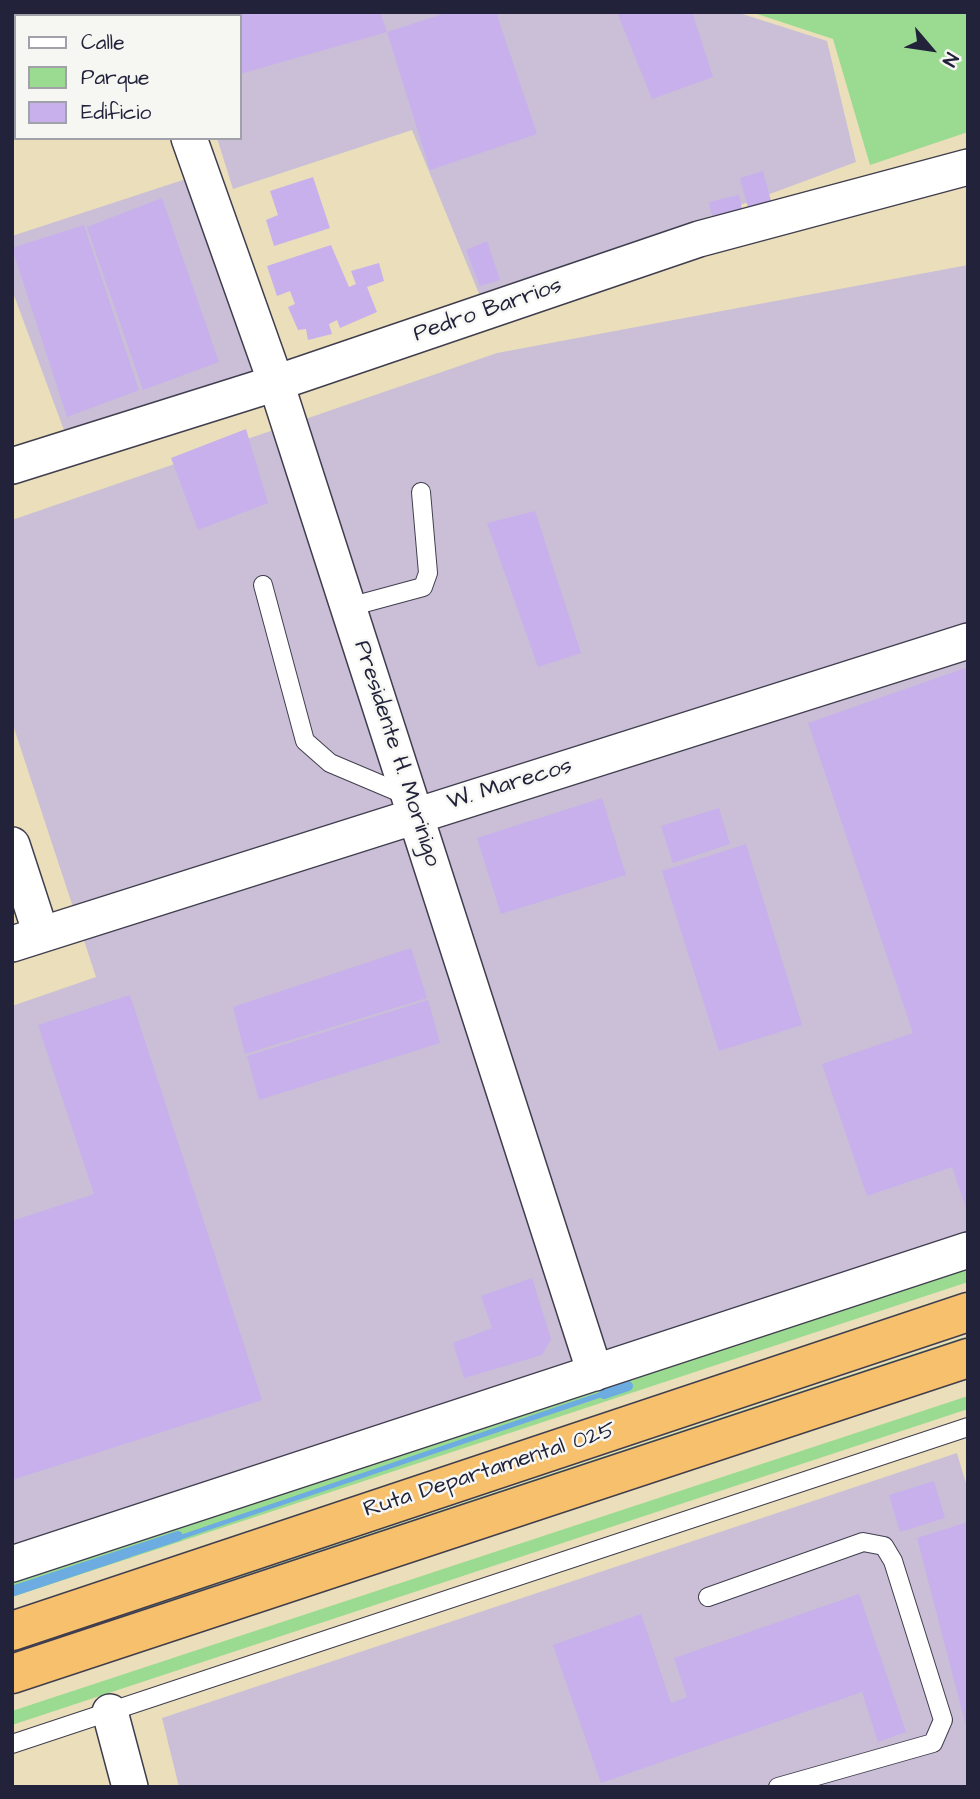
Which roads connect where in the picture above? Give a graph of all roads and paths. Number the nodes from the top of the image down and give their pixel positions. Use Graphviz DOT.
graph roads {
  1 [pos="190,140"];
  2 [pos="968,167"];
  3 [pos="276,383"];
  4 [pos="12,466"];
  5 [pos="421,492"];
  6 [pos="263,585"];
  7 [pos="349,607"];
  8 [pos="968,641"];
  9 [pos="413,806"];
  10 [pos="12,845"];
  11 [pos="27,939"];
  12 [pos="968,1250"];
  13 [pos="968,1311"];
  14 [pos="968,1358"];
  15 [pos="595,1373"];
  16 [pos="968,1427"];
  17 [pos="12,1564"];
  18 [pos="708,1597"];
  19 [pos="12,1631"];
  20 [pos="12,1674"];
  21 [pos="110,1712"];
  22 [pos="12,1744"];
  23 [pos="130,1787"];
  24 [pos="778,1787"];
  1 -- 3 [label="street, Presidente H. Morinigo"];
  2 -- 3 [label="street, Pedro Barrios"];
  3 -- 4 [label="street, Pedro Barrios"];
  3 -- 7 [label="street, Presidente H. Morinigo"];
  5 -- 7 [label="lane"];
  6 -- 9 [label="lane"];
  7 -- 9 [label="street, Presidente H. Morinigo"];
  8 -- 9 [label="street, W. Marecos"];
  9 -- 11 [label="street, W. Marecos"];
  9 -- 15 [label="street, Presidente H. Morinigo"];
  10 -- 11 [label="street"];
  12 -- 15 [label="street"];
  13 -- 19 [label="highway, Ruta Departamental 025"];
  14 -- 20 [label="highway, Ruta Departamental 025"];
  15 -- 17 [label="street"];
  16 -- 21 [label="lane"];
  18 -- 24 [label="lane"];
  21 -- 22 [label="lane"];
  21 -- 23 [label="street"];
}
